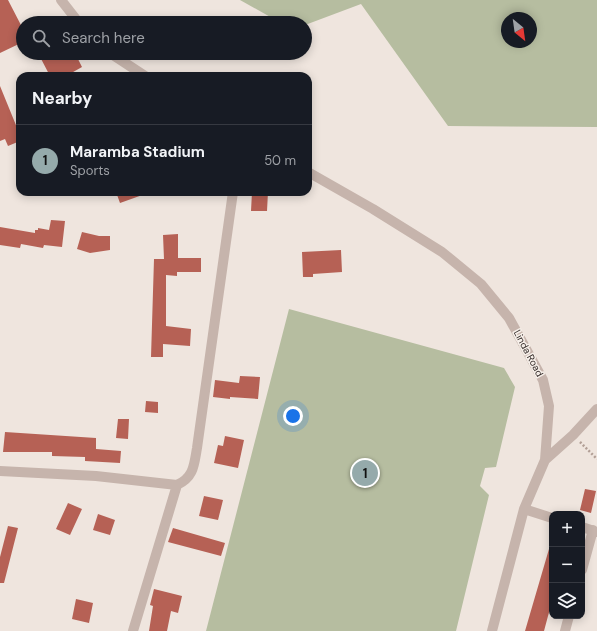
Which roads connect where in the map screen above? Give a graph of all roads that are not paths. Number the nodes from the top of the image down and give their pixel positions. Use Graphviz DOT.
graph roads {
  1 [pos="61,0"];
  2 [pos="74,16"];
  3 [pos="121,60"];
  4 [pos="139,72"];
  5 [pos="312,174"];
  6 [pos="232,196"];
  7 [pos="597,409"];
  8 [pos="545,460"];
  9 [pos="0,471"];
  10 [pos="177,485"];
  11 [pos="524,510"];
  12 [pos="549,517"];
  13 [pos="585,528"];
  14 [pos="595,531"];
  15 [pos="585,561"];
  16 [pos="568,619"];
  17 [pos="133,631"];
  18 [pos="492,631"];
  19 [pos="565,631"];
  1 -- 2 [label="street"];
  3 -- 4 [label="street"];
  5 -- 8 [label="street, Linda Road"];
  6 -- 10 [label="street"];
  7 -- 8 [label="street"];
  8 -- 11 [label="street, Linda Road"];
  9 -- 10 [label="street"];
  10 -- 17 [label="street"];
  11 -- 12 [label="street"];
  11 -- 18 [label="street, Linda Road"];
  13 -- 14 [label="street"];
  14 -- 15 [label="street"];
  16 -- 19 [label="street"];
}
